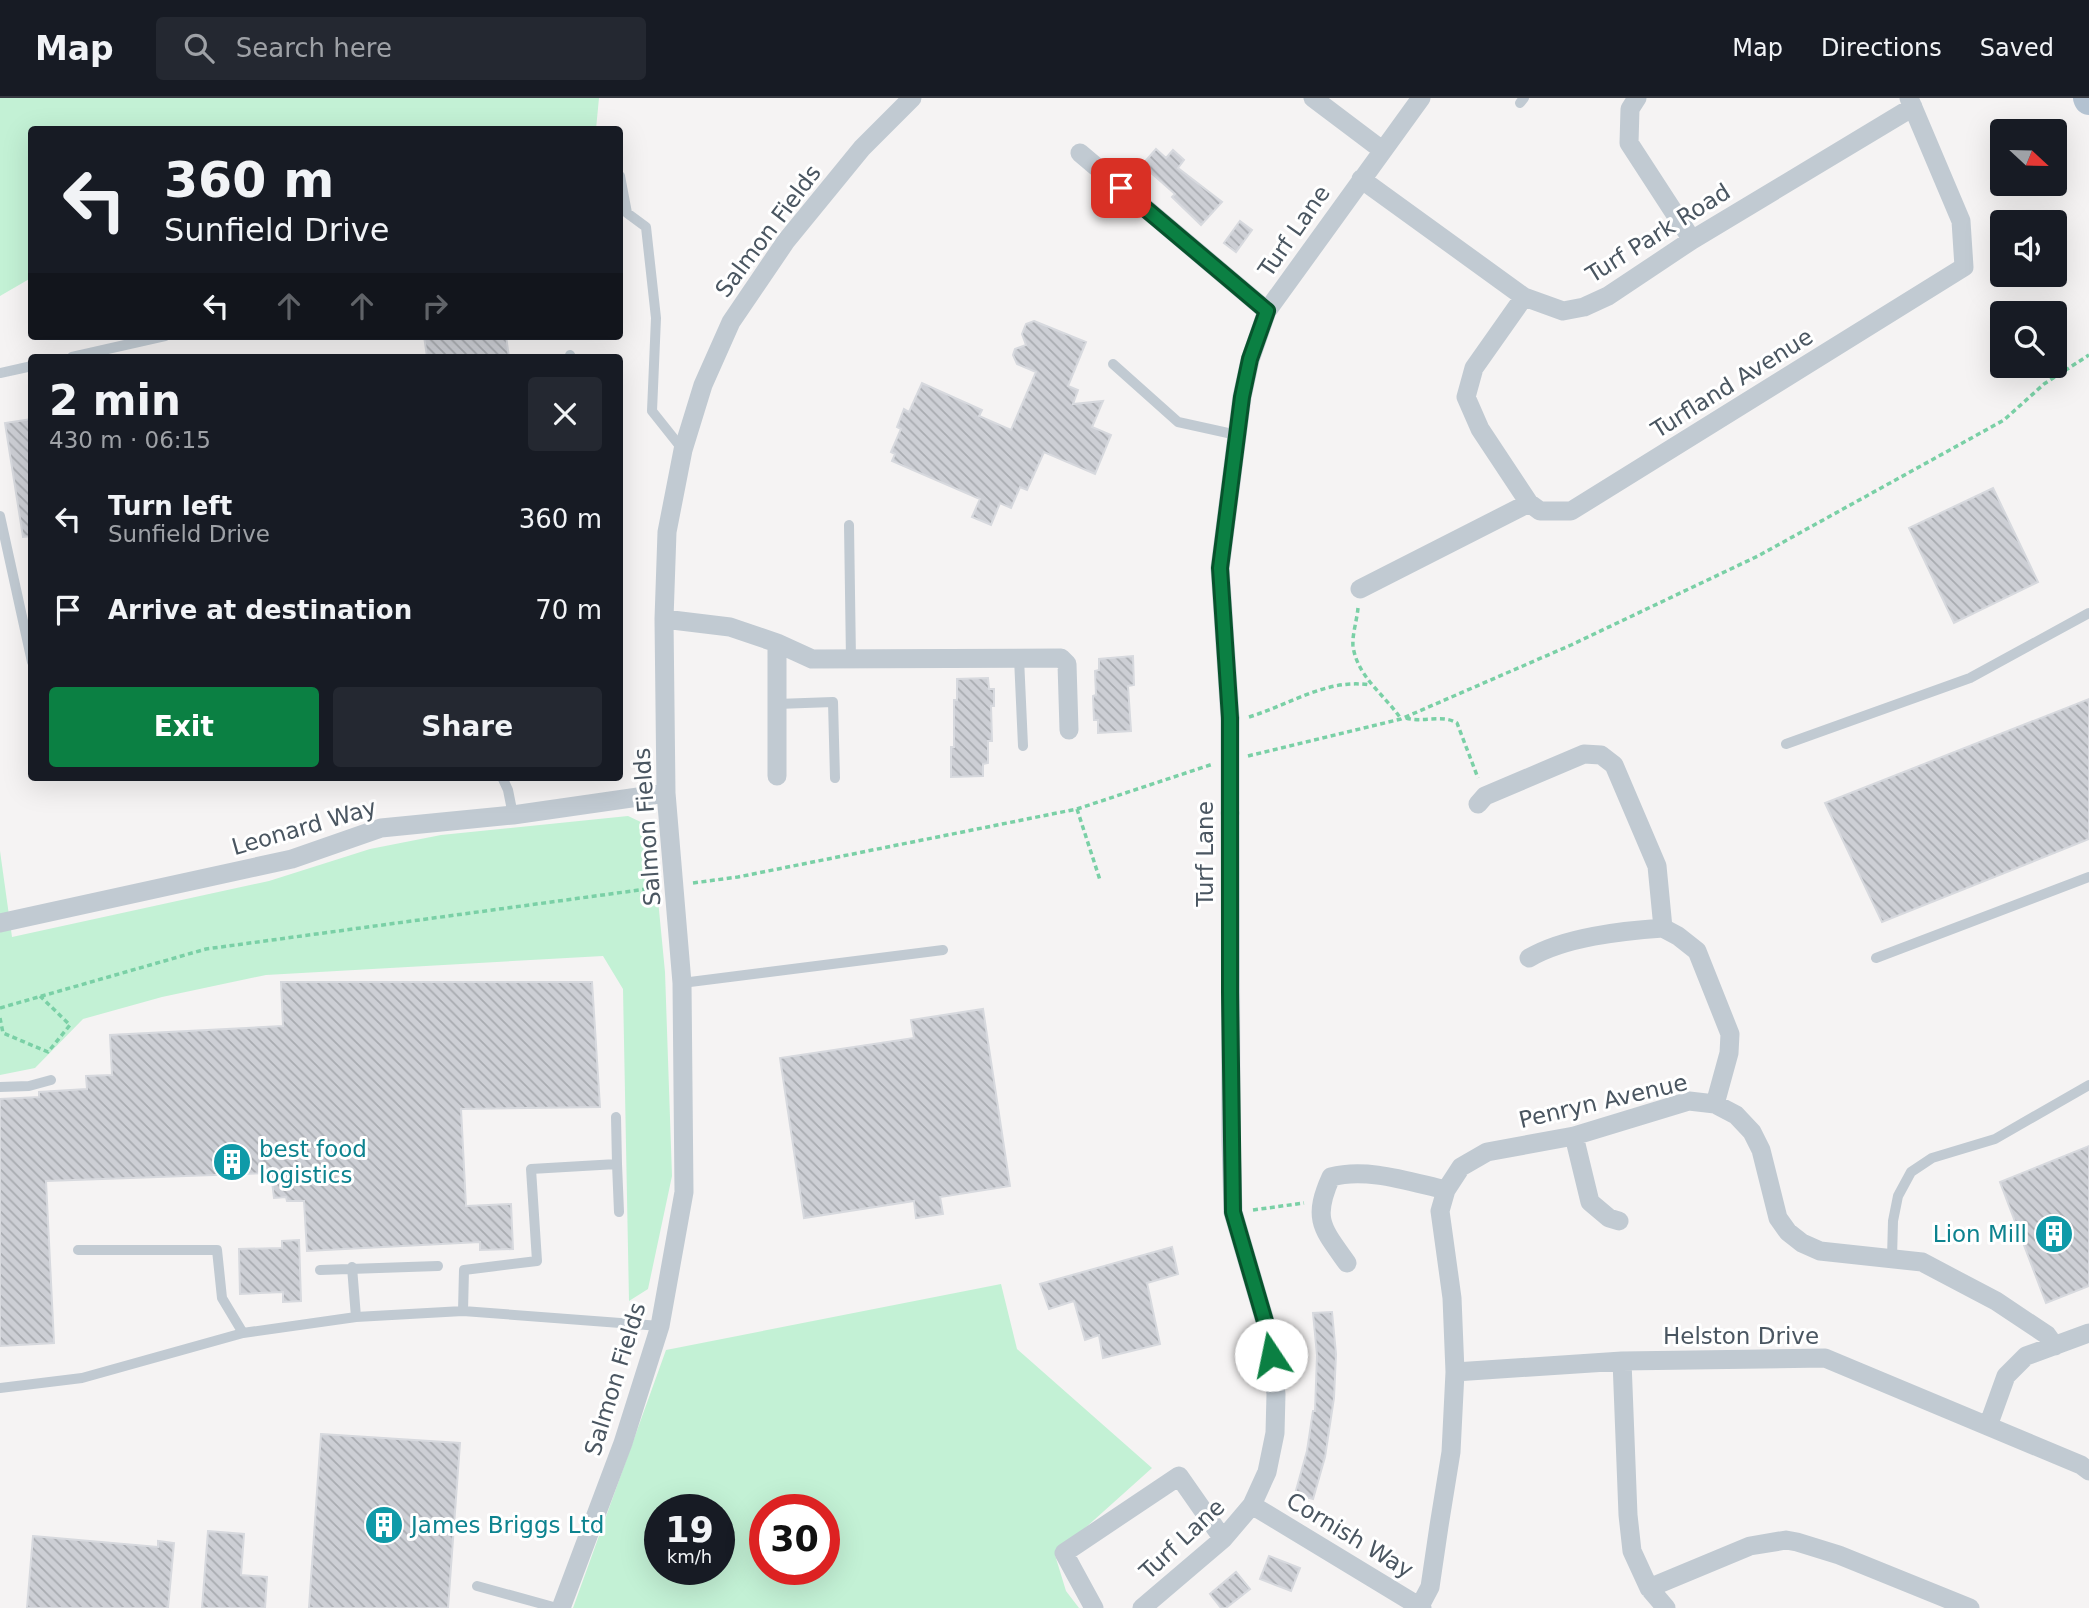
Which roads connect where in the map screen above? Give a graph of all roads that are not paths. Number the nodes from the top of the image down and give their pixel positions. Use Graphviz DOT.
graph roads {
  1 [pos="912,98"];
  2 [pos="1313,98"];
  3 [pos="1421,98"];
  4 [pos="1637,98"];
  5 [pos="1911,103"];
  6 [pos="1382,150"];
  7 [pos="1080,153"];
  8 [pos="1360,179"];
  9 [pos="623,214"];
  10 [pos="1692,240"];
  11 [pos="1524,297"];
  12 [pos="1267,311"];
  13 [pos="146,340"];
  14 [pos="85,354"];
  15 [pos="1113,364"];
  16 [pos="28,367"];
  17 [pos="0,373"];
  18 [pos="1237,435"];
  19 [pos="684,450"];
  20 [pos="1529,503"];
  21 [pos="0,516"];
  22 [pos="849,525"];
  23 [pos="1360,589"];
  24 [pos="2089,613"];
  25 [pos="664,619"];
  26 [pos="777,643"];
  27 [pos="28,644"];
  28 [pos="1019,658"];
  29 [pos="852,660"];
  30 [pos="777,705"];
  31 [pos="1069,730"];
  32 [pos="1786,744"];
  33 [pos="1023,746"];
  34 [pos="777,776"];
  35 [pos="835,778"];
  36 [pos="504,781"];
  37 [pos="510,781"];
  38 [pos="508,790"];
  39 [pos="667,793"];
  40 [pos="1482,800"];
  41 [pos="513,815"];
  42 [pos="2089,877"];
  43 [pos="0,923"];
  44 [pos="1663,928"];
  45 [pos="943,950"];
  46 [pos="1529,958"];
  47 [pos="1876,958"];
  48 [pos="682,984"];
  49 [pos="51,1080"];
  50 [pos="2089,1085"];
  51 [pos="0,1087"];
  52 [pos="1715,1104"];
  53 [pos="616,1117"];
  54 [pos="1574,1136"];
  55 [pos="617,1164"];
  56 [pos="1446,1190"];
  57 [pos="619,1212"];
  58 [pos="1619,1221"];
  59 [pos="78,1250"];
  60 [pos="1892,1258"];
  61 [pos="1347,1264"];
  62 [pos="438,1266"];
  63 [pos="352,1267"];
  64 [pos="320,1270"];
  65 [pos="463,1311"];
  66 [pos="356,1317"];
  67 [pos="660,1326"];
  68 [pos="243,1333"];
  69 [pos="2089,1333"];
  70 [pos="2055,1346"];
  71 [pos="1622,1362"];
  72 [pos="1455,1372"];
  73 [pos="0,1388"];
  74 [pos="1987,1426"];
  75 [pos="2089,1471"];
  76 [pos="1252,1505"];
  77 [pos="1223,1539"];
  78 [pos="477,1586"];
  79 [pos="1649,1588"];
  80 [pos="1421,1607"];
  81 [pos="559,1608"];
  82 [pos="1094,1608"];
  83 [pos="1142,1608"];
  84 [pos="1666,1608"];
  85 [pos="1970,1608"];
  1 -- 19 [label="street, Salmon Fields"];
  2 -- 6 [label="street"];
  3 -- 6 [label="street, Turf Lane"];
  4 -- 10 [label="street"];
  5 -- 10 [label="street, Turf Park Road"];
  5 -- 20 [label="street, Turfland Avenue"];
  6 -- 8 [label="street, Turf Lane"];
  7 -- 12 [label="street"];
  8 -- 11 [label="street, Turf Park Road"];
  8 -- 12 [label="street, Turf Lane"];
  9 -- 19 [label="lane"];
  10 -- 11 [label="street, Turf Park Road"];
  11 -- 20 [label="street"];
  12 -- 18 [label="street, Turf Lane"];
  13 -- 14 [label="lane"];
  15 -- 18 [label="lane"];
  16 -- 17 [label="lane"];
  18 -- 76 [label="street, Turf Lane, bridge"];
  19 -- 25 [label="street, Salmon Fields"];
  20 -- 23 [label="street"];
  21 -- 27 [label="lane"];
  22 -- 29 [label="lane"];
  24 -- 32 [label="lane"];
  25 -- 26 [label="street"];
  25 -- 39 [label="street, Salmon Fields"];
  26 -- 29 [label="street"];
  26 -- 30 [label="street"];
  28 -- 29 [label="street"];
  28 -- 31 [label="street"];
  28 -- 33 [label="lane"];
  30 -- 34 [label="street"];
  30 -- 35 [label="lane"];
  36 -- 38 [label="lane"];
  37 -- 38 [label="lane"];
  38 -- 41 [label="lane"];
  39 -- 41 [label="street, Leonard Way"];
  39 -- 48 [label="street, Salmon Fields"];
  40 -- 44 [label="street"];
  41 -- 43 [label="street, Leonard Way"];
  42 -- 47 [label="lane"];
  44 -- 46 [label="street"];
  44 -- 52 [label="street"];
  45 -- 48 [label="lane"];
  48 -- 67 [label="street, Salmon Fields"];
  49 -- 51 [label="lane"];
  50 -- 60 [label="lane"];
  52 -- 54 [label="street, Penryn Avenue"];
  52 -- 60 [label="street, Penryn Avenue"];
  53 -- 55 [label="lane"];
  54 -- 56 [label="street, Penryn Avenue"];
  54 -- 58 [label="street"];
  55 -- 57 [label="lane"];
  55 -- 65 [label="lane"];
  56 -- 61 [label="street"];
  56 -- 72 [label="street"];
  59 -- 68 [label="lane"];
  60 -- 70 [label="street, Penryn Avenue"];
  62 -- 63 [label="lane"];
  63 -- 64 [label="lane"];
  63 -- 66 [label="lane"];
  65 -- 66 [label="lane"];
  65 -- 67 [label="lane"];
  66 -- 68 [label="lane"];
  67 -- 81 [label="street, Salmon Fields"];
  68 -- 73 [label="lane"];
  69 -- 70 [label="street"];
  70 -- 74 [label="street"];
  71 -- 72 [label="street, Helston Drive"];
  71 -- 74 [label="street, Helston Drive"];
  71 -- 79 [label="street"];
  72 -- 80 [label="street"];
  74 -- 75 [label="street, Helston Drive"];
  76 -- 77 [label="street, Turf Lane"];
  76 -- 80 [label="street, Cornish Way"];
  77 -- 82 [label="street"];
  77 -- 83 [label="street, Turf Lane"];
  78 -- 81 [label="lane"];
  79 -- 84 [label="street"];
  79 -- 85 [label="street"];
}
